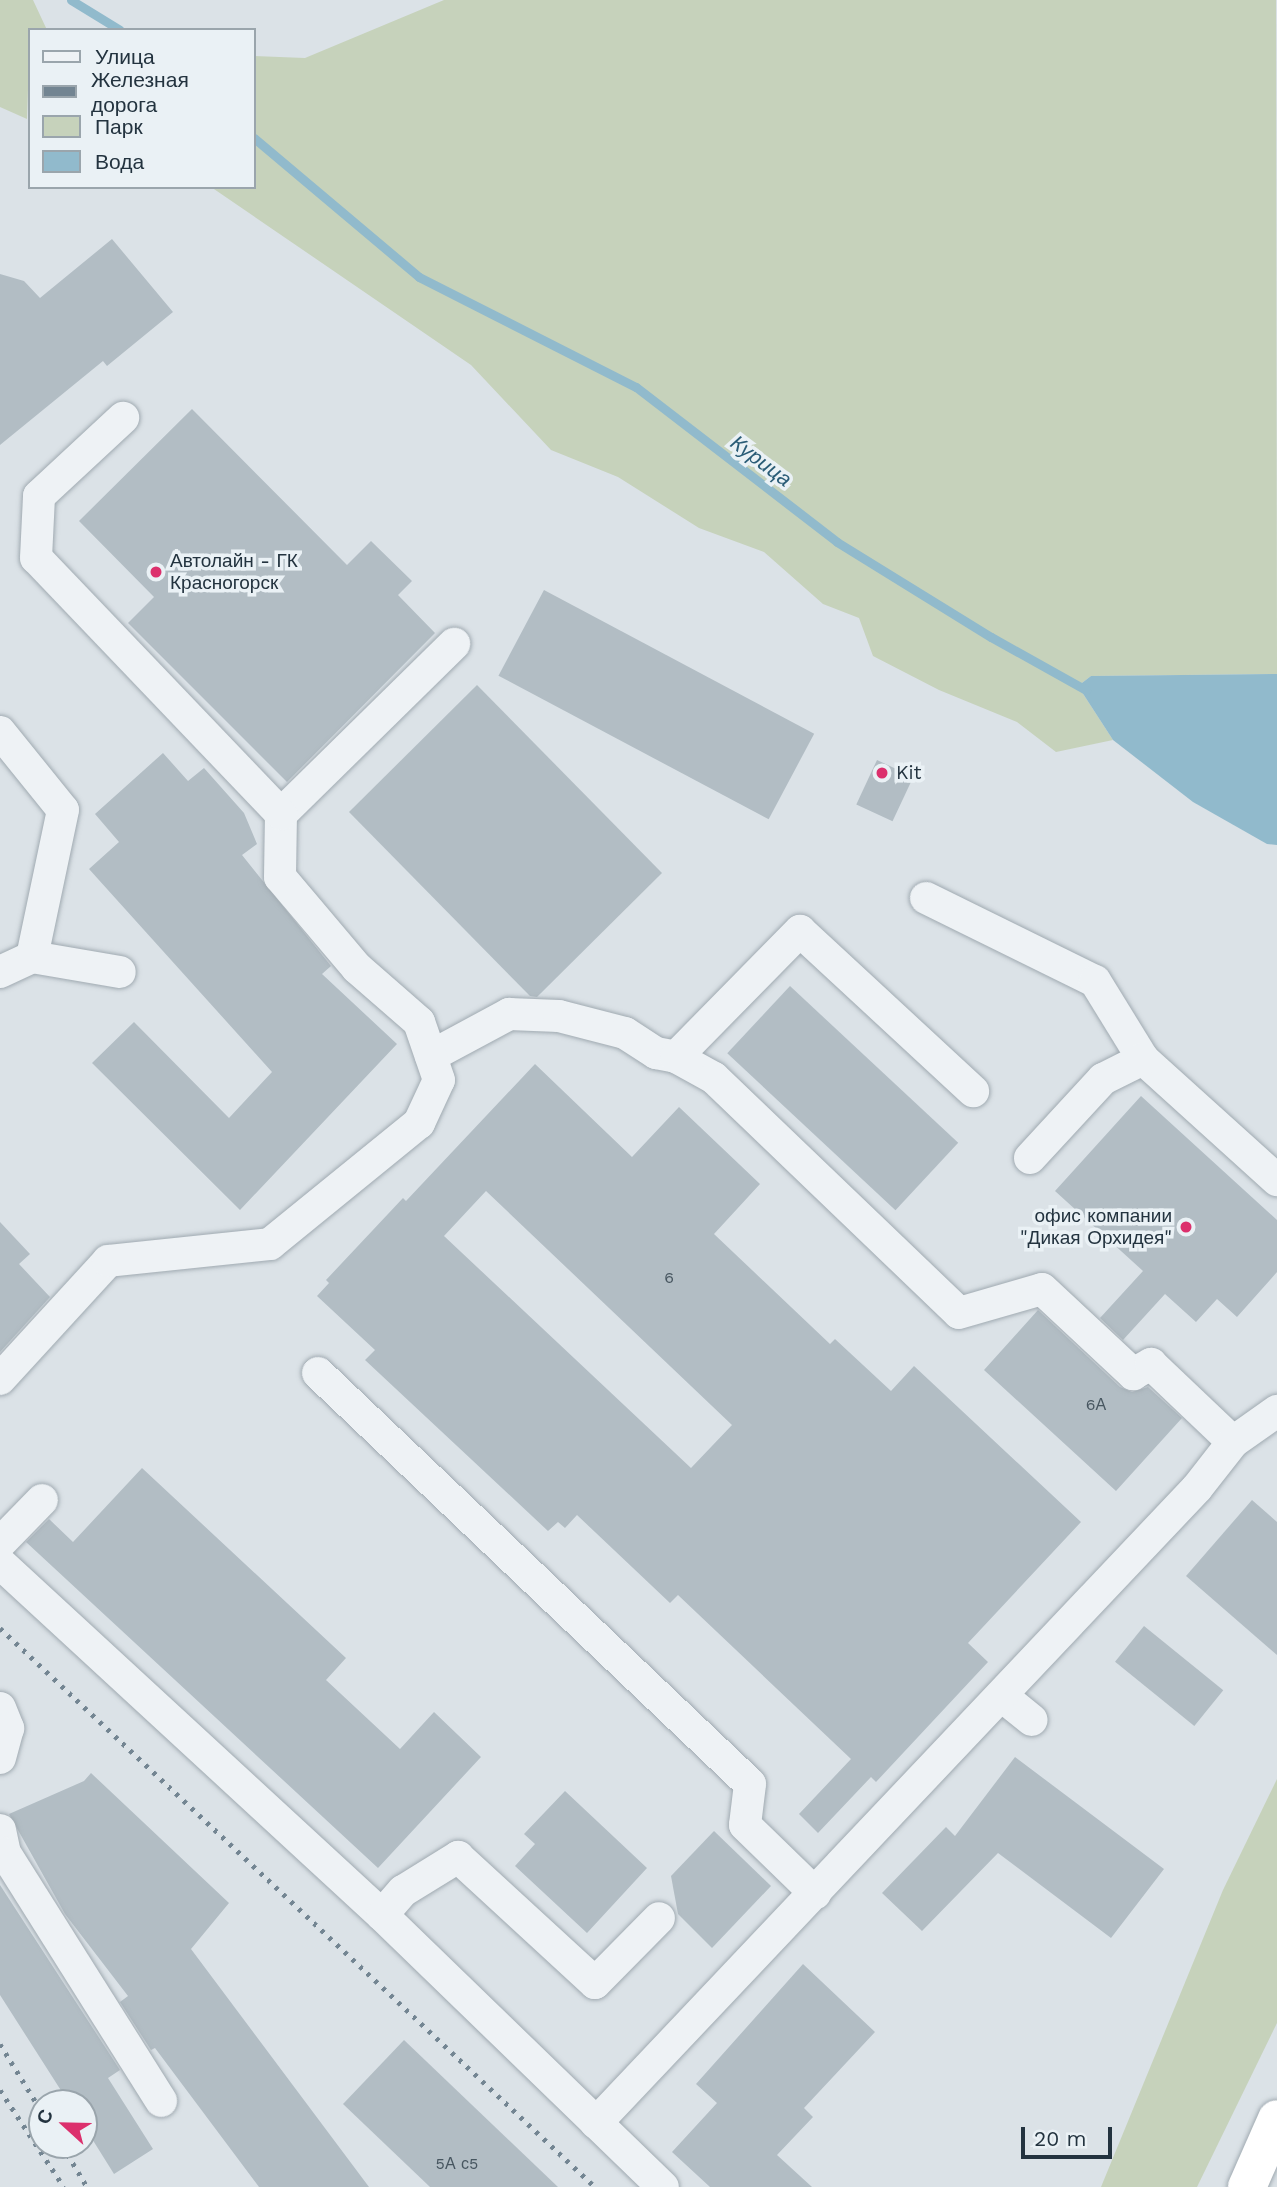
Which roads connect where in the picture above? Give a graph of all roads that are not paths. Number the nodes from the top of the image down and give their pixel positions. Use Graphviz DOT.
graph roads {
  1 [pos="123,418"];
  2 [pos="454,645"];
  3 [pos="0,732"];
  4 [pos="281,814"];
  5 [pos="926,898"];
  6 [pos="32,957"];
  7 [pos="0,972"];
  8 [pos="120,972"];
  9 [pos="431,1056"];
  10 [pos="676,1057"];
  11 [pos="1143,1059"];
  12 [pos="973,1091"];
  13 [pos="1030,1158"];
  14 [pos="1277,1180"];
  15 [pos="318,1373"];
  16 [pos="0,1379"];
  17 [pos="1277,1411"];
  18 [pos="1233,1442"];
  19 [pos="42,1500"];
  20 [pos="0,1544"];
  21 [pos="0,1563"];
  22 [pos="1002,1696"];
  23 [pos="0,1708"];
  24 [pos="1032,1720"];
  25 [pos="0,1758"];
  26 [pos="0,1830"];
  27 [pos="815,1893"];
  28 [pos="382,1914"];
  29 [pos="659,1918"];
  30 [pos="161,2101"];
  31 [pos="1277,2119"];
  32 [pos="596,2123"];
  33 [pos="663,2187"];
  34 [pos="1247,2187"];
  1 -- 4 [label="street"];
  2 -- 4 [label="street"];
  3 -- 6 [label="street"];
  4 -- 9 [label="street"];
  5 -- 11 [label="street"];
  6 -- 7 [label="street"];
  6 -- 8 [label="street"];
  9 -- 10 [label="street"];
  9 -- 16 [label="street"];
  10 -- 12 [label="street"];
  10 -- 18 [label="street"];
  11 -- 13 [label="street"];
  11 -- 14 [label="street"];
  15 -- 27 [label="street"];
  17 -- 18 [label="street"];
  18 -- 22 [label="street"];
  19 -- 20 [label="street"];
  21 -- 28 [label="street"];
  22 -- 24 [label="street"];
  22 -- 27 [label="street"];
  23 -- 25 [label="street"];
  26 -- 30 [label="street"];
  27 -- 32 [label="street"];
  28 -- 29 [label="street"];
  28 -- 32 [label="street"];
  31 -- 34 [label="highway"];
  32 -- 33 [label="street"];
}
